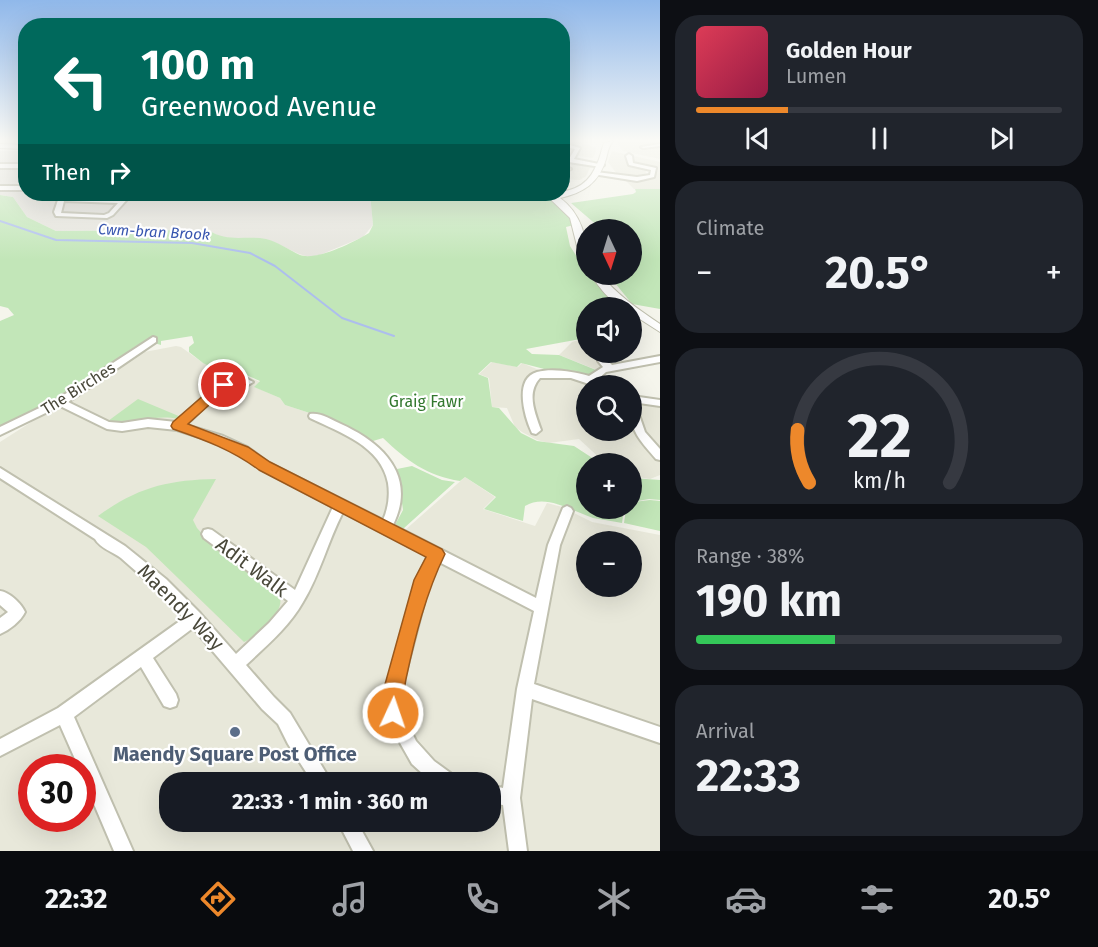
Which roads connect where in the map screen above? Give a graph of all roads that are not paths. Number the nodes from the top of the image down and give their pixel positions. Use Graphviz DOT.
graph roads {
  1 [pos="591,181"];
  2 [pos="0,188"];
  3 [pos="18,189"];
  4 [pos="570,192"];
  5 [pos="61,201"];
  6 [pos="122,201"];
  7 [pos="557,201"];
  8 [pos="576,222"];
  9 [pos="603,285"];
  10 [pos="615,297"];
  11 [pos="642,317"];
  12 [pos="660,329"];
  13 [pos="153,340"];
  14 [pos="660,359"];
  15 [pos="605,363"];
  16 [pos="609,368"];
  17 [pos="597,375"];
  18 [pos="576,378"];
  19 [pos="248,382"];
  20 [pos="642,400"];
  21 [pos="60,402"];
  22 [pos="660,403"];
  23 [pos="314,416"];
  24 [pos="178,426"];
  25 [pos="0,430"];
  26 [pos="536,430"];
  27 [pos="642,435"];
  28 [pos="660,456"];
  29 [pos="0,472"];
  30 [pos="339,505"];
  31 [pos="567,511"];
  32 [pos="385,528"];
  33 [pos="208,534"];
  34 [pos="436,554"];
  35 [pos="0,599"];
  36 [pos="297,600"];
  37 [pos="540,607"];
  38 [pos="195,618"];
  39 [pos="0,627"];
  40 [pos="144,657"];
  41 [pos="236,664"];
  42 [pos="525,689"];
  43 [pos="170,700"];
  44 [pos="64,714"];
  45 [pos="660,735"];
  46 [pos="0,748"];
  47 [pos="316,772"];
  48 [pos="431,772"];
  49 [pos="501,796"];
  50 [pos="511,798"];
  51 [pos="353,832"];
  52 [pos="124,851"];
  53 [pos="364,851"];
  54 [pos="518,851"];
  1 -- 4 [label="street"];
  2 -- 3 [label="street"];
  5 -- 6 [label="street"];
  7 -- 8 [label="street"];
  9 -- 10 [label="street"];
  11 -- 12 [label="street"];
  13 -- 21 [label="street, The Birches"];
  14 -- 16 [label="street"];
  15 -- 16 [label="street"];
  16 -- 17 [label="street"];
  18 -- 26 [label="street"];
  19 -- 24 [label="street"];
  20 -- 22 [label="street"];
  21 -- 24 [label="street"];
  21 -- 25 [label="street, The Birches"];
  23 -- 32 [label="street"];
  24 -- 30 [label="street"];
  27 -- 28 [label="street"];
  29 -- 38 [label="street, Maendy Way"];
  30 -- 32 [label="street"];
  30 -- 36 [label="street"];
  31 -- 37 [label="street"];
  32 -- 34 [label="street"];
  33 -- 36 [label="street, Adit Walk"];
  34 -- 37 [label="street"];
  34 -- 48 [label="street"];
  35 -- 39 [label="street"];
  36 -- 41 [label="street"];
  37 -- 42 [label="street"];
  38 -- 40 [label="street"];
  38 -- 41 [label="street, Maendy Way"];
  40 -- 43 [label="street"];
  40 -- 44 [label="street"];
  41 -- 47 [label="street, Maendy Way"];
  42 -- 45 [label="street"];
  42 -- 50 [label="street"];
  44 -- 46 [label="street"];
  44 -- 52 [label="street"];
  49 -- 50 [label="street"];
  50 -- 54 [label="street"];
  51 -- 53 [label="street"];
}
